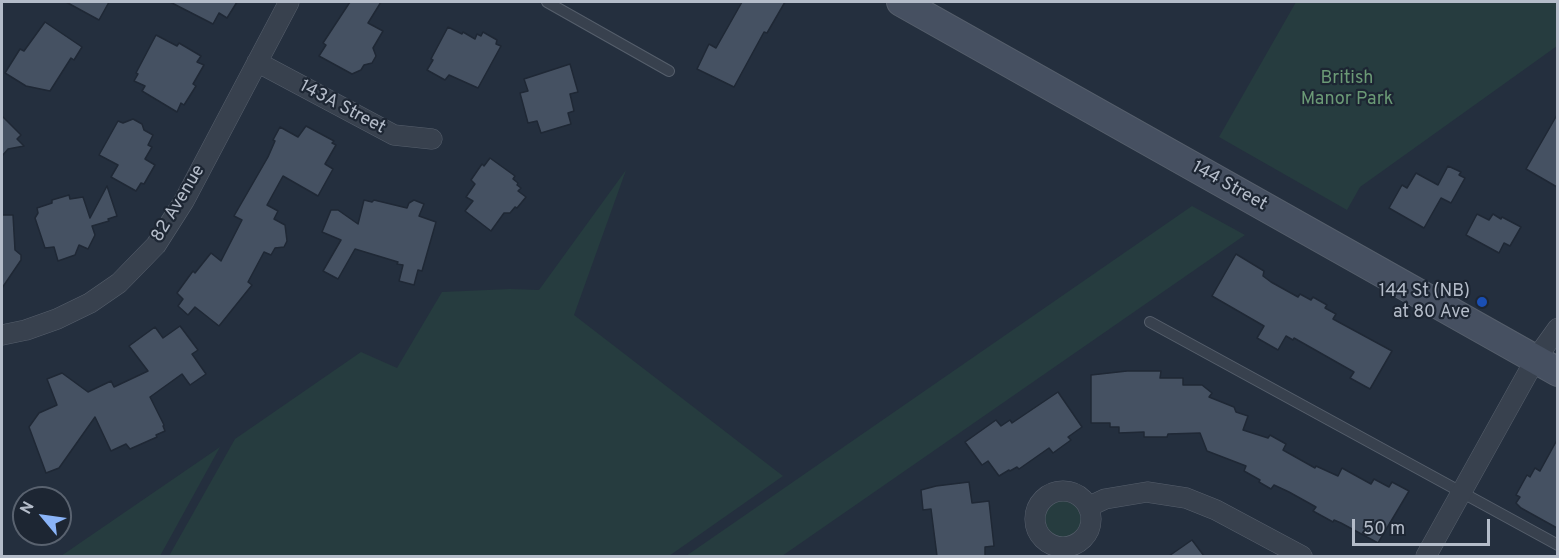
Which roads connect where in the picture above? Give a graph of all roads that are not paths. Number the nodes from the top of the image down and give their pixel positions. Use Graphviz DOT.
graph roads {
  1 [pos="289,2"];
  2 [pos="547,2"];
  3 [pos="901,2"];
  4 [pos="258,62"];
  5 [pos="669,71"];
  6 [pos="432,140"];
  7 [pos="1150,322"];
  8 [pos="1557,328"];
  9 [pos="2,335"];
  10 [pos="1546,366"];
  11 [pos="1461,492"];
  12 [pos="1088,507"];
  13 [pos="1557,545"];
  14 [pos="1302,556"];
  15 [pos="1426,556"];
  1 -- 4 [label="street, 82 Avenue"];
  2 -- 5 [label="lane"];
  3 -- 10 [label="main road, 144 Street"];
  4 -- 6 [label="street, 143A Street"];
  4 -- 9 [label="street, 82 Avenue"];
  7 -- 11 [label="lane"];
  8 -- 10 [label="street"];
  10 -- 11 [label="street"];
  11 -- 13 [label="lane"];
  11 -- 15 [label="street"];
  12 -- 14 [label="street"];
}
